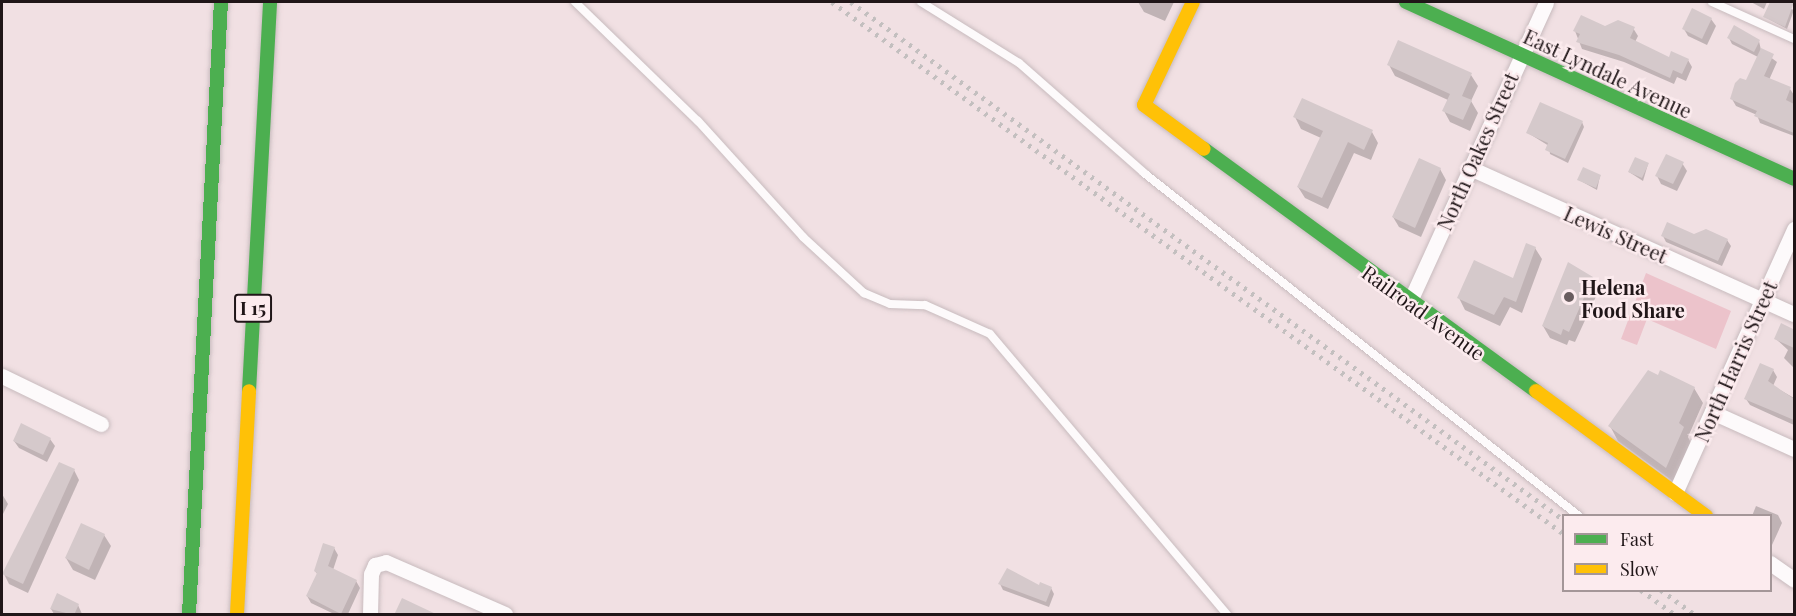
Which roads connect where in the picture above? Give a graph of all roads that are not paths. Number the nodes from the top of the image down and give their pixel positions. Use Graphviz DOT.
graph roads {
  1 [pos="221,2"];
  2 [pos="270,2"];
  3 [pos="575,2"];
  4 [pos="921,2"];
  5 [pos="1192,2"];
  6 [pos="1406,2"];
  7 [pos="1546,2"];
  8 [pos="1712,2"];
  9 [pos="1794,39"];
  10 [pos="1521,54"];
  11 [pos="1470,168"];
  12 [pos="1794,179"];
  13 [pos="1794,229"];
  14 [pos="1762,300"];
  15 [pos="1410,301"];
  16 [pos="1794,314"];
  17 [pos="2,376"];
  18 [pos="1712,412"];
  19 [pos="101,424"];
  20 [pos="1794,449"];
  21 [pos="1675,493"];
  22 [pos="1576,514"];
  23 [pos="1703,514"];
  24 [pos="1772,564"];
  25 [pos="1794,580"];
  26 [pos="190,594"];
  27 [pos="183,615"];
  28 [pos="189,615"];
  29 [pos="237,615"];
  30 [pos="370,615"];
  31 [pos="505,615"];
  32 [pos="1227,615"];
  1 -- 26 [label="main road, I 15"];
  2 -- 29 [label="main road, I 15"];
  3 -- 32 [label="lane"];
  4 -- 22 [label="lane"];
  5 -- 15 [label="main road, Railroad Avenue"];
  6 -- 10 [label="main road, East Lyndale Avenue"];
  7 -- 10 [label="street, North Oakes Street"];
  8 -- 9 [label="lane"];
  10 -- 11 [label="street, North Oakes Street"];
  10 -- 12 [label="main road, East Lyndale Avenue"];
  11 -- 14 [label="street, Lewis Street"];
  11 -- 15 [label="street, North Oakes Street"];
  13 -- 14 [label="street, North Harris Street"];
  14 -- 16 [label="street, Lewis Street"];
  14 -- 18 [label="street, North Harris Street"];
  15 -- 21 [label="main road, Railroad Avenue"];
  17 -- 19 [label="street"];
  18 -- 20 [label="street"];
  18 -- 21 [label="street, North Harris Street"];
  21 -- 23 [label="main road, Railroad Avenue"];
  24 -- 25 [label="street"];
  26 -- 27 [label="main road"];
  26 -- 28 [label="main road, I 15"];
  30 -- 31 [label="street"];
}
